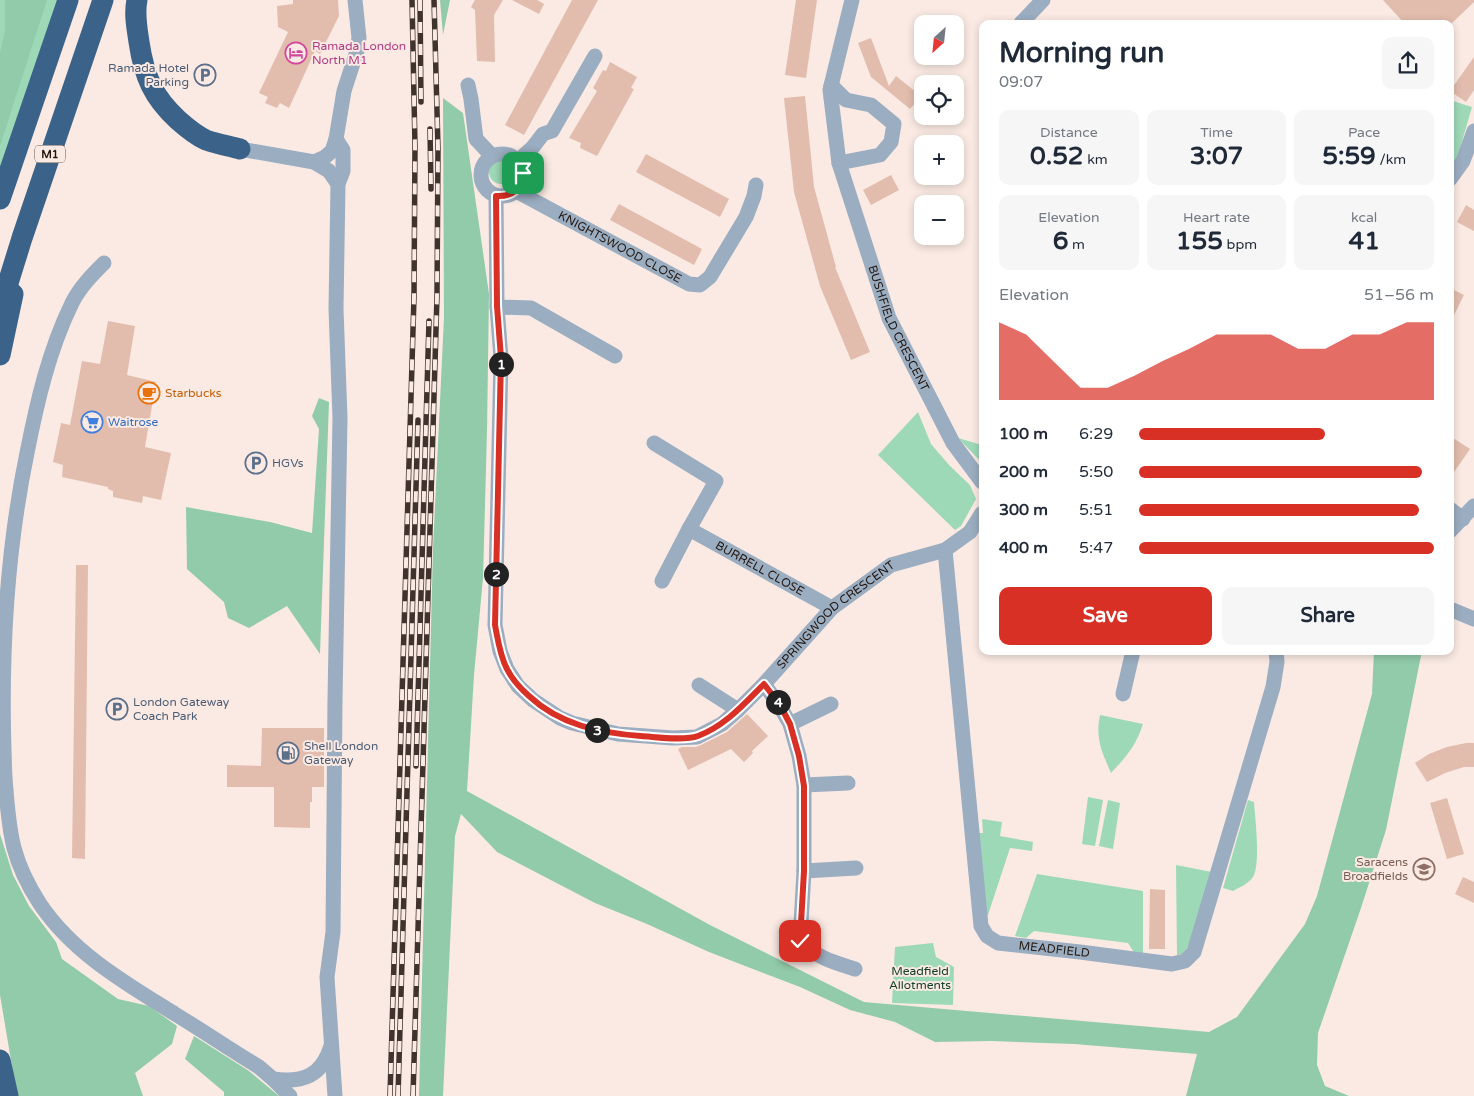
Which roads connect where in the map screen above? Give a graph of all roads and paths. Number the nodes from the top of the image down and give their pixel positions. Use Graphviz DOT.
graph roads {
  1 [pos="68,0"];
  2 [pos="103,0"];
  3 [pos="137,0"];
  4 [pos="355,0"];
  5 [pos="852,0"];
  6 [pos="1043,0"];
  7 [pos="1024,20"];
  8 [pos="595,56"];
  9 [pos="468,85"];
  10 [pos="831,85"];
  11 [pos="1474,130"];
  12 [pos="336,139"];
  13 [pos="240,149"];
  14 [pos="492,156"];
  15 [pos="518,161"];
  16 [pos="314,162"];
  17 [pos="838,163"];
  18 [pos="1454,173"];
  19 [pos="338,184"];
  20 [pos="4,185"];
  21 [pos="756,186"];
  22 [pos="39,187"];
  23 [pos="516,191"];
  24 [pos="496,196"];
  25 [pos="0,199"];
  26 [pos="104,263"];
  27 [pos="497,306"];
  28 [pos="0,309"];
  29 [pos="0,355"];
  30 [pos="615,356"];
  31 [pos="654,443"];
  32 [pos="979,478"];
  33 [pos="1474,506"];
  34 [pos="1454,512"];
  35 [pos="979,518"];
  36 [pos="1462,519"];
  37 [pos="1454,527"];
  38 [pos="689,529"];
  39 [pos="945,550"];
  40 [pos="662,581"];
  41 [pos="832,608"];
  42 [pos="1454,611"];
  43 [pos="1474,619"];
  44 [pos="1132,655"];
  45 [pos="1276,655"];
  46 [pos="764,684"];
  47 [pos="699,685"];
  48 [pos="1123,694"];
  49 [pos="831,704"];
  50 [pos="738,710"];
  51 [pos="790,724"];
  52 [pos="848,783"];
  53 [pos="804,786"];
  54 [pos="856,868"];
  55 [pos="804,871"];
  56 [pos="855,969"];
  57 [pos="332,1042"];
  58 [pos="0,1060"];
  59 [pos="273,1078"];
  60 [pos="8,1096"];
  61 [pos="290,1096"];
  62 [pos="335,1096"];
  1 -- 20 [label="highway, M1"];
  2 -- 22 [label="highway, M1"];
  3 -- 13 [label="highway"];
  4 -- 12 [label="street"];
  5 -- 10 [label="street, BUSHFIELD CRESCENT"];
  6 -- 7 [label="street"];
  8 -- 15 [label="street"];
  9 -- 14 [label="street"];
  10 -- 17 [label="street, BUSHFIELD CRESCENT"];
  10 -- 17 [label="street"];
  11 -- 18 [label="street"];
  12 -- 16 [label="street"];
  12 -- 19 [label="street"];
  13 -- 16 [label="street"];
  14 -- 15 [label="street"];
  14 -- 24 [label="street"];
  15 -- 23 [label="street"];
  16 -- 19 [label="street"];
  17 -- 32 [label="street, BUSHFIELD CRESCENT"];
  19 -- 57 [label="street"];
  20 -- 25 [label="highway, M1"];
  21 -- 23 [label="street, KNIGHTSWOOD CLOSE"];
  22 -- 28 [label="highway, M1"];
  22 -- 29 [label="highway, M1"];
  23 -- 24 [label="street"];
  24 -- 27 [label="street, SPRINGWOOD CRESCENT"];
  26 -- 59 [label="street"];
  27 -- 30 [label="street"];
  27 -- 50 [label="street, SPRINGWOOD CRESCENT"];
  31 -- 38 [label="street"];
  33 -- 36 [label="street"];
  34 -- 36 [label="street"];
  35 -- 39 [label="street, SPRINGWOOD CRESCENT"];
  36 -- 37 [label="street"];
  38 -- 40 [label="street"];
  38 -- 41 [label="street, BURRELL CLOSE"];
  39 -- 41 [label="street, SPRINGWOOD CRESCENT"];
  39 -- 45 [label="street, MEADFIELD"];
  41 -- 46 [label="street, SPRINGWOOD CRESCENT"];
  42 -- 43 [label="street"];
  44 -- 48 [label="street"];
  46 -- 50 [label="street, SPRINGWOOD CRESCENT"];
  46 -- 51 [label="street"];
  47 -- 50 [label="street"];
  49 -- 51 [label="street"];
  51 -- 53 [label="street"];
  52 -- 53 [label="street"];
  53 -- 55 [label="street"];
  54 -- 55 [label="street"];
  55 -- 56 [label="street"];
  57 -- 59 [label="street"];
  57 -- 62 [label="street"];
  58 -- 60 [label="highway"];
  59 -- 61 [label="street"];
}
